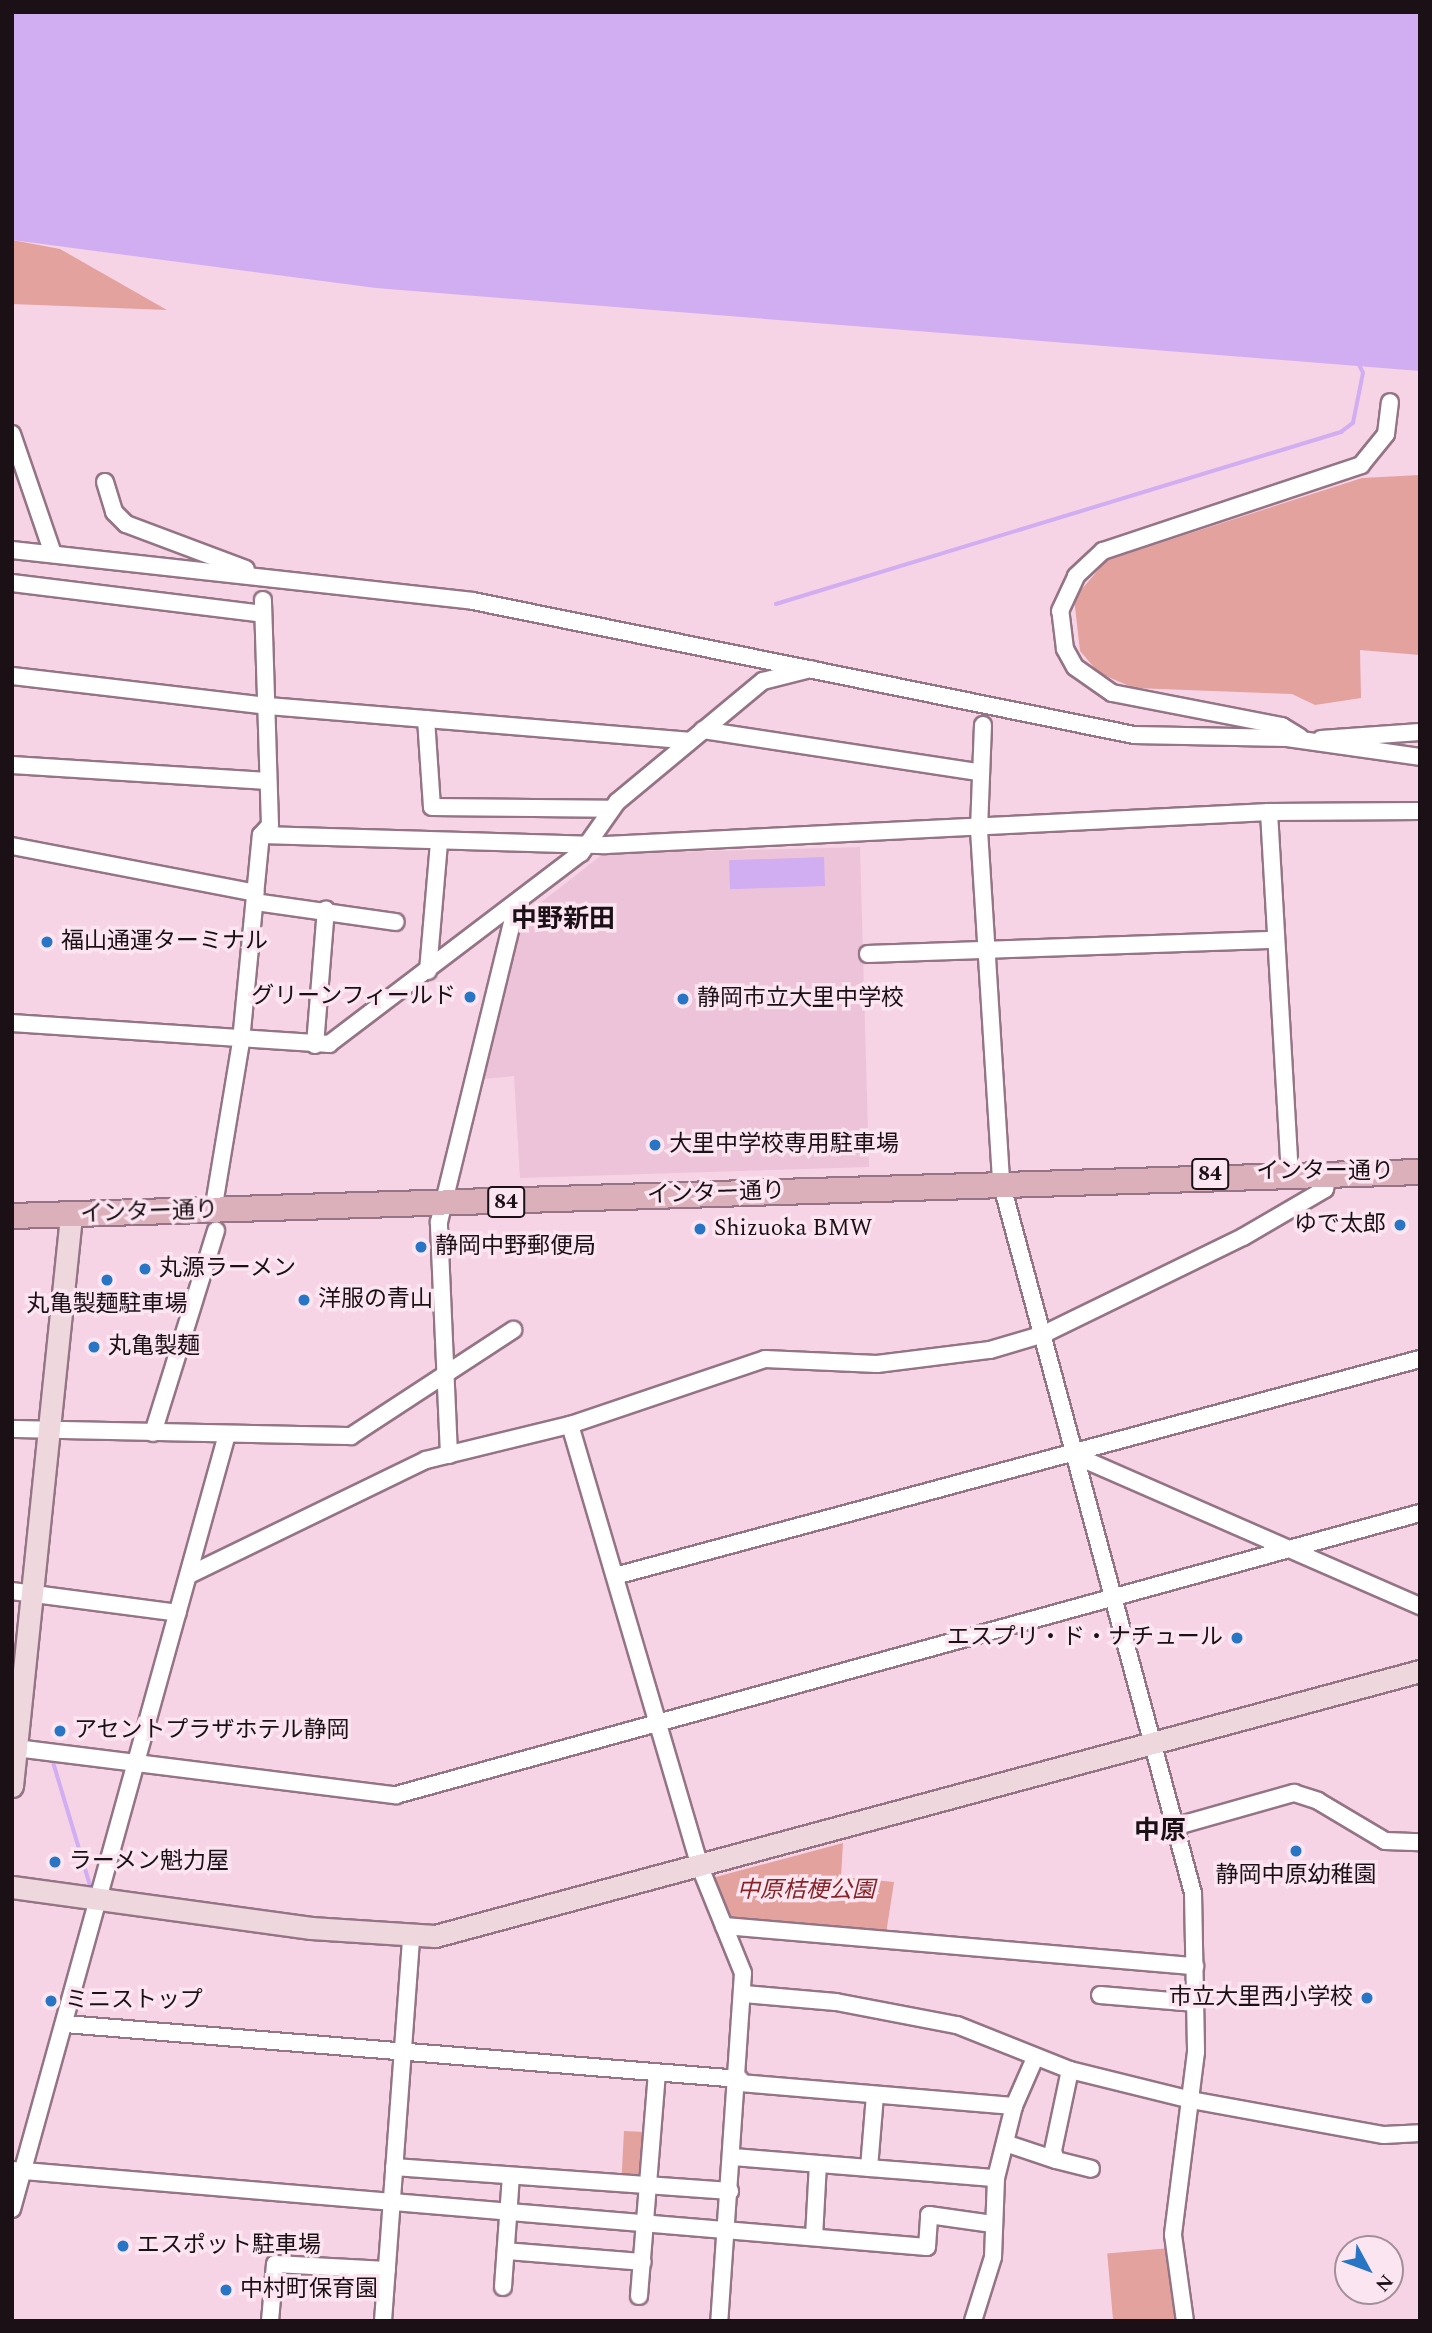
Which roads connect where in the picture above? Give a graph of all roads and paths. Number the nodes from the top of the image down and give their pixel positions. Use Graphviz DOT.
graph roads {
  1 [pos="1390,402"];
  2 [pos="12,434"];
  3 [pos="105,482"];
  4 [pos="38,522"];
  5 [pos="12,550"];
  6 [pos="29,551"];
  7 [pos="53,554"];
  8 [pos="260,577"];
  9 [pos="12,583"];
  10 [pos="816,668"];
  11 [pos="12,676"];
  12 [pos="267,706"];
  13 [pos="426,719"];
  14 [pos="983,725"];
  15 [pos="703,730"];
  16 [pos="1420,732"];
  17 [pos="690,741"];
  18 [pos="1308,741"];
  19 [pos="1420,757"];
  20 [pos="12,765"];
  21 [pos="978,772"];
  22 [pos="268,781"];
  23 [pos="610,809"];
  24 [pos="1420,811"];
  25 [pos="1269,812"];
  26 [pos="979,830"];
  27 [pos="261,835"];
  28 [pos="592,841"];
  29 [pos="439,842"];
  30 [pos="12,846"];
  31 [pos="255,898"];
  32 [pos="517,903"];
  33 [pos="326,909"];
  34 [pos="396,922"];
  35 [pos="1275,940"];
  36 [pos="986,949"];
  37 [pos="868,954"];
  38 [pos="428,971"];
  39 [pos="12,1023"];
  40 [pos="241,1041"];
  41 [pos="315,1045"];
  42 [pos="1290,1171"];
  43 [pos="1329,1171"];
  44 [pos="1420,1172"];
  45 [pos="1000,1182"];
  46 [pos="442,1205"];
  47 [pos="12,1216"];
  48 [pos="71,1216"];
  49 [pos="214,1221"];
  50 [pos="513,1330"];
  51 [pos="1044,1334"];
  52 [pos="1420,1359"];
  53 [pos="447,1372"];
  54 [pos="570,1426"];
  55 [pos="12,1429"];
  56 [pos="51,1431"];
  57 [pos="153,1433"];
  58 [pos="227,1434"];
  59 [pos="449,1455"];
  60 [pos="1074,1455"];
  61 [pos="1420,1513"];
  62 [pos="1289,1549"];
  63 [pos="189,1575"];
  64 [pos="615,1576"];
  65 [pos="22,1592"];
  66 [pos="1116,1597"];
  67 [pos="1420,1606"];
  68 [pos="178,1613"];
  69 [pos="1420,1671"];
  70 [pos="659,1722"];
  71 [pos="1155,1745"];
  72 [pos="15,1746"];
  73 [pos="137,1763"];
  74 [pos="12,1786"];
  75 [pos="1177,1826"];
  76 [pos="1420,1842"];
  77 [pos="700,1867"];
  78 [pos="12,1887"];
  79 [pos="95,1898"];
  80 [pos="724,1926"];
  81 [pos="411,1938"];
  82 [pos="1195,1966"];
  83 [pos="744,1994"];
  84 [pos="1100,1995"];
  85 [pos="1196,2003"];
  86 [pos="65,2024"];
  87 [pos="404,2055"];
  88 [pos="1035,2059"];
  89 [pos="1070,2070"];
  90 [pos="657,2073"];
  91 [pos="740,2081"];
  92 [pos="875,2095"];
  93 [pos="1191,2100"];
  94 [pos="1014,2106"];
  95 [pos="1420,2133"];
  96 [pos="1005,2143"];
  97 [pos="733,2157"];
  98 [pos="1056,2160"];
  99 [pos="818,2164"];
  100 [pos="394,2167"];
  101 [pos="869,2168"];
  102 [pos="1091,2169"];
  103 [pos="18,2171"];
  104 [pos="511,2176"];
  105 [pos="996,2178"];
  106 [pos="649,2185"];
  107 [pos="730,2191"];
  108 [pos="391,2203"];
  109 [pos="12,2208"];
  110 [pos="509,2212"];
  111 [pos="646,2223"];
  112 [pos="992,2224"];
  113 [pos="726,2231"];
  114 [pos="814,2237"];
  115 [pos="506,2251"];
  116 [pos="643,2262"];
  117 [pos="387,2270"];
  118 [pos="503,2287"];
  119 [pos="639,2296"];
  120 [pos="270,2321"];
  121 [pos="383,2321"];
  122 [pos="719,2321"];
  123 [pos="973,2321"];
  124 [pos="1185,2321"];
  1 -- 18 [label="street"];
  2 -- 4 [label="street"];
  3 -- 8 [label="street"];
  4 -- 6 [label="street"];
  4 -- 7 [label="street"];
  5 -- 6 [label="street"];
  6 -- 7 [label="street"];
  7 -- 8 [label="street"];
  8 -- 10 [label="street"];
  9 -- 12 [label="street"];
  10 -- 15 [label="street"];
  10 -- 18 [label="street"];
  11 -- 12 [label="street"];
  12 -- 13 [label="street"];
  12 -- 22 [label="street"];
  13 -- 17 [label="street"];
  13 -- 23 [label="street"];
  14 -- 21 [label="street"];
  15 -- 17 [label="street"];
  15 -- 21 [label="street"];
  16 -- 18 [label="street"];
  17 -- 23 [label="street"];
  18 -- 19 [label="street"];
  20 -- 22 [label="street"];
  21 -- 26 [label="street"];
  22 -- 27 [label="street"];
  23 -- 28 [label="street"];
  24 -- 25 [label="street"];
  25 -- 26 [label="street"];
  25 -- 35 [label="street"];
  26 -- 28 [label="street"];
  26 -- 36 [label="street"];
  27 -- 29 [label="street"];
  27 -- 31 [label="street"];
  28 -- 29 [label="street"];
  28 -- 32 [label="street"];
  29 -- 38 [label="street"];
  30 -- 31 [label="street"];
  31 -- 33 [label="street"];
  31 -- 40 [label="street"];
  32 -- 38 [label="street"];
  32 -- 46 [label="street"];
  33 -- 34 [label="street"];
  33 -- 41 [label="street"];
  35 -- 36 [label="street"];
  35 -- 42 [label="street"];
  36 -- 37 [label="street"];
  36 -- 45 [label="street"];
  38 -- 41 [label="street"];
  39 -- 40 [label="street"];
  40 -- 41 [label="street"];
  40 -- 49 [label="street"];
  42 -- 43 [label="main road, インター通り / 84"];
  42 -- 45 [label="main road, インター通り / 84"];
  43 -- 44 [label="main road, インター通り / 84"];
  43 -- 51 [label="street"];
  45 -- 46 [label="main road, インター通り / 84"];
  45 -- 51 [label="street"];
  46 -- 49 [label="main road, インター通り / 84"];
  46 -- 53 [label="street"];
  47 -- 48 [label="main road, インター通り / 84"];
  48 -- 49 [label="main road, インター通り / 84"];
  48 -- 56 [label="street"];
  49 -- 57 [label="street"];
  50 -- 53 [label="street"];
  51 -- 54 [label="street"];
  51 -- 60 [label="street"];
  52 -- 60 [label="street"];
  53 -- 58 [label="street"];
  53 -- 59 [label="street"];
  54 -- 59 [label="street"];
  54 -- 64 [label="street"];
  55 -- 56 [label="street"];
  56 -- 57 [label="street"];
  56 -- 65 [label="street"];
  57 -- 58 [label="street"];
  58 -- 63 [label="street"];
  59 -- 63 [label="street"];
  60 -- 62 [label="street"];
  60 -- 64 [label="street"];
  60 -- 66 [label="street"];
  61 -- 62 [label="street"];
  62 -- 66 [label="street"];
  62 -- 67 [label="street"];
  63 -- 68 [label="street"];
  64 -- 70 [label="street"];
  65 -- 68 [label="street"];
  65 -- 72 [label="street"];
  66 -- 70 [label="street"];
  66 -- 71 [label="street"];
  68 -- 73 [label="street"];
  69 -- 71 [label="street"];
  70 -- 73 [label="street"];
  70 -- 77 [label="street"];
  71 -- 75 [label="street"];
  71 -- 77 [label="street"];
  72 -- 73 [label="street"];
  72 -- 74 [label="street"];
  73 -- 79 [label="street"];
  75 -- 76 [label="street"];
  75 -- 82 [label="street"];
  77 -- 80 [label="street"];
  77 -- 81 [label="street"];
  78 -- 79 [label="street"];
  79 -- 81 [label="street"];
  79 -- 86 [label="street"];
  80 -- 82 [label="street"];
  80 -- 83 [label="street"];
  81 -- 87 [label="street"];
  82 -- 85 [label="street"];
  83 -- 88 [label="street"];
  83 -- 91 [label="street"];
  84 -- 85 [label="street"];
  85 -- 93 [label="street"];
  86 -- 87 [label="street"];
  86 -- 103 [label="street"];
  87 -- 90 [label="street"];
  87 -- 100 [label="street"];
  88 -- 89 [label="street"];
  88 -- 94 [label="street"];
  89 -- 93 [label="street"];
  89 -- 98 [label="street"];
  90 -- 91 [label="street"];
  90 -- 106 [label="street"];
  91 -- 92 [label="street"];
  91 -- 97 [label="street"];
  92 -- 94 [label="street"];
  92 -- 101 [label="street"];
  93 -- 95 [label="street"];
  93 -- 124 [label="street"];
  94 -- 96 [label="street"];
  96 -- 98 [label="street"];
  96 -- 105 [label="street"];
  97 -- 99 [label="street"];
  97 -- 107 [label="street"];
  98 -- 102 [label="street"];
  99 -- 101 [label="street"];
  99 -- 114 [label="street"];
  100 -- 104 [label="street"];
  100 -- 108 [label="street"];
  101 -- 105 [label="street"];
  103 -- 108 [label="street"];
  103 -- 109 [label="street"];
  104 -- 106 [label="street"];
  104 -- 110 [label="street"];
  105 -- 112 [label="street"];
  106 -- 107 [label="street"];
  106 -- 111 [label="street"];
  107 -- 113 [label="street"];
  108 -- 110 [label="street"];
  108 -- 117 [label="street"];
  110 -- 111 [label="street"];
  110 -- 115 [label="street"];
  111 -- 113 [label="street"];
  111 -- 116 [label="street"];
  112 -- 114 [label="street"];
  112 -- 123 [label="street"];
  113 -- 114 [label="street"];
  113 -- 122 [label="street"];
  115 -- 116 [label="street"];
  115 -- 118 [label="street"];
  116 -- 119 [label="street"];
  117 -- 120 [label="street"];
  117 -- 121 [label="street"];
}
